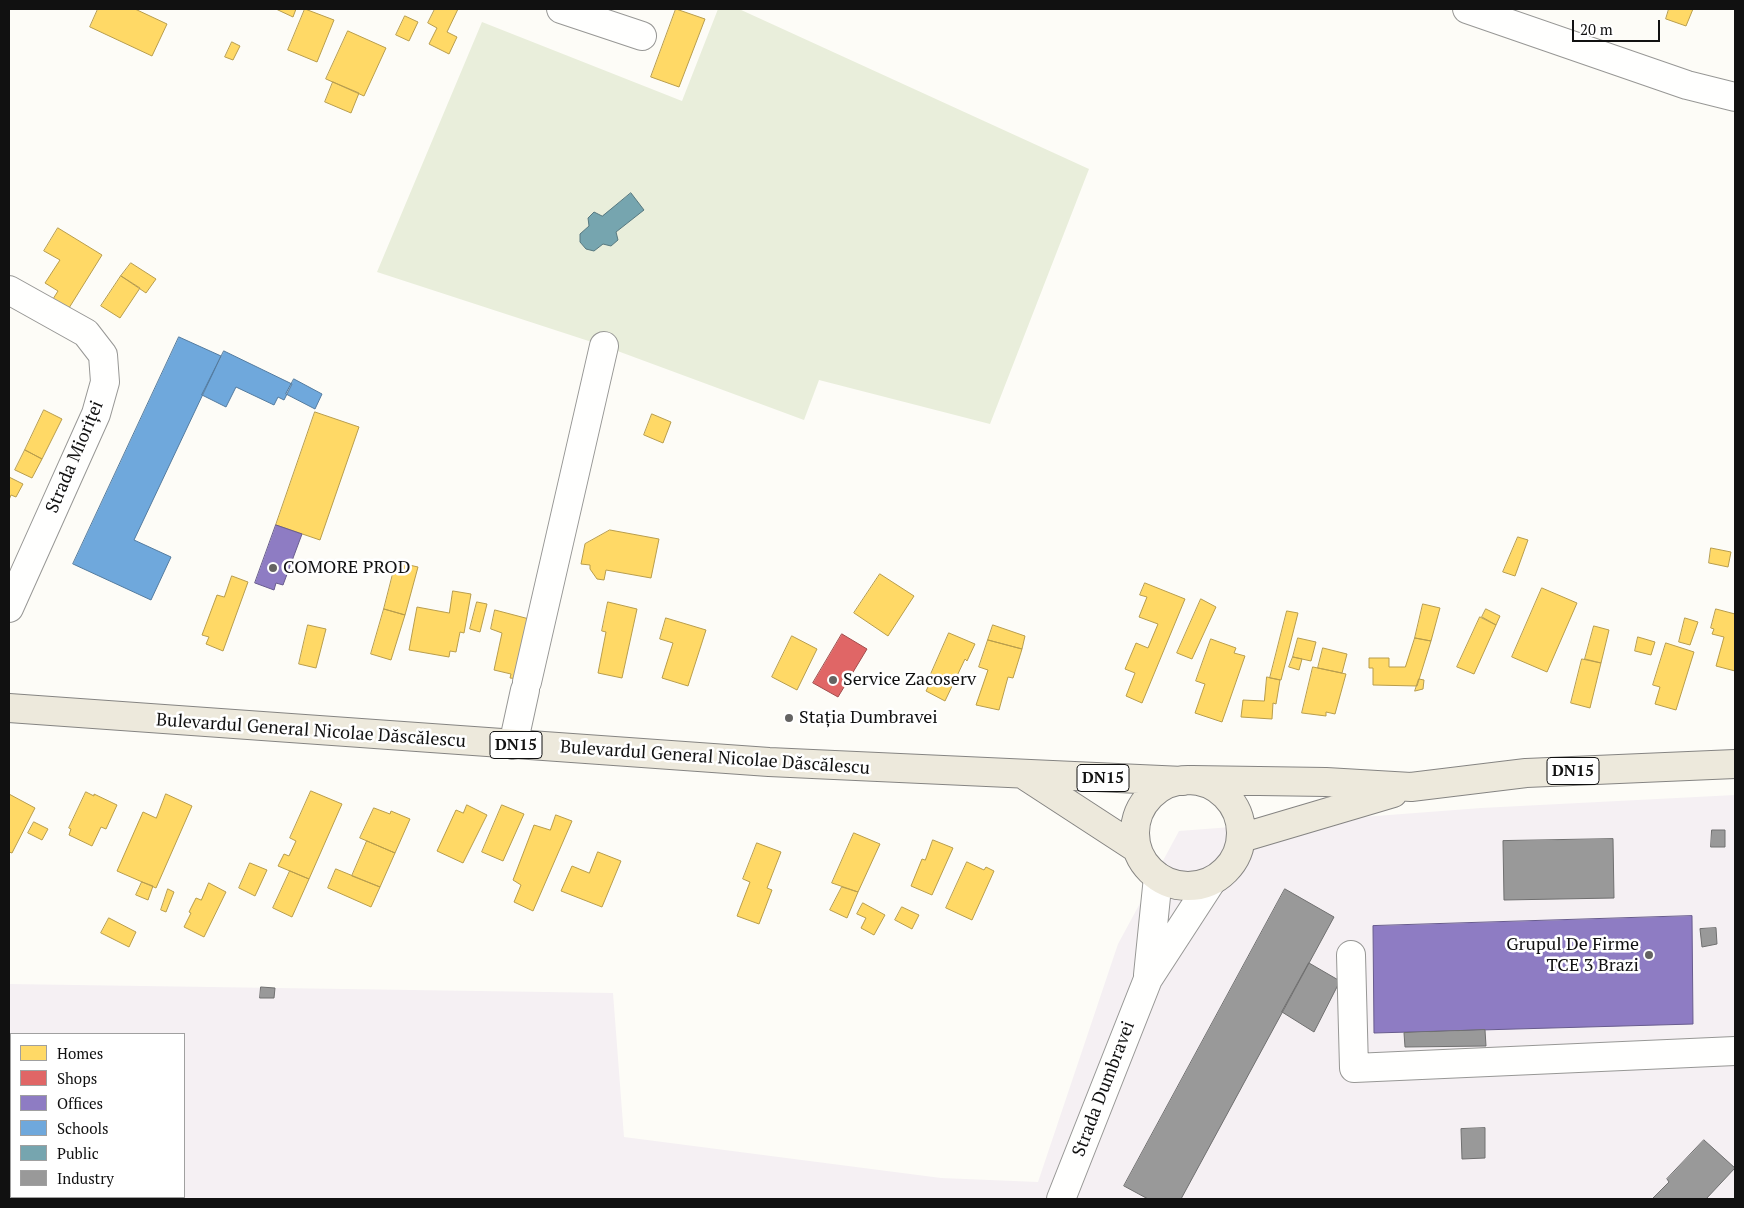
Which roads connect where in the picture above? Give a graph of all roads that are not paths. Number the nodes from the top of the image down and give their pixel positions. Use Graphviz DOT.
graph roads {
  1 [pos="562,9"];
  2 [pos="1466,9"];
  3 [pos="642,36"];
  4 [pos="1735,97"];
  5 [pos="9,290"];
  6 [pos="604,346"];
  7 [pos="9,608"];
  8 [pos="9,708"];
  9 [pos="513,745"];
  10 [pos="1735,764"];
  11 [pos="1023,774"];
  12 [pos="1188,781"];
  13 [pos="1411,787"];
  14 [pos="1242,838"];
  15 [pos="1136,848"];
  16 [pos="1158,877"];
  17 [pos="1211,882"];
  18 [pos="1351,955"];
  19 [pos="1148,979"];
  20 [pos="1735,1050"];
  21 [pos="99,1198"];
  22 [pos="139,1199"];
  23 [pos="1061,1199"];
  1 -- 3 [label="street"];
  2 -- 4 [label="street"];
  5 -- 7 [label="street, Strada Mioriței"];
  6 -- 9 [label="street"];
  8 -- 9 [label="main road, Bulevardul General Nicolae Dăscălescu / DN15"];
  9 -- 11 [label="main road, Bulevardul General Nicolae Dăscălescu / DN15"];
  10 -- 13 [label="main road, Bulevardul General Nicolae Dăscălescu / DN15"];
  11 -- 12 [label="main road, Bulevardul General Nicolae Dăscălescu / DN15"];
  11 -- 15 [label="main road"];
  12 -- 13 [label="main road, Bulevardul General Nicolae Dăscălescu / DN15"];
  12 -- 14 [label="main road"];
  12 -- 15 [label="main road"];
  13 -- 14 [label="main road"];
  14 -- 17 [label="main road"];
  15 -- 16 [label="main road"];
  16 -- 17 [label="main road"];
  16 -- 19 [label="street"];
  17 -- 19 [label="street"];
  18 -- 20 [label="street"];
  19 -- 23 [label="street, Strada Dumbravei"];
  21 -- 22 [label="street"];
}
